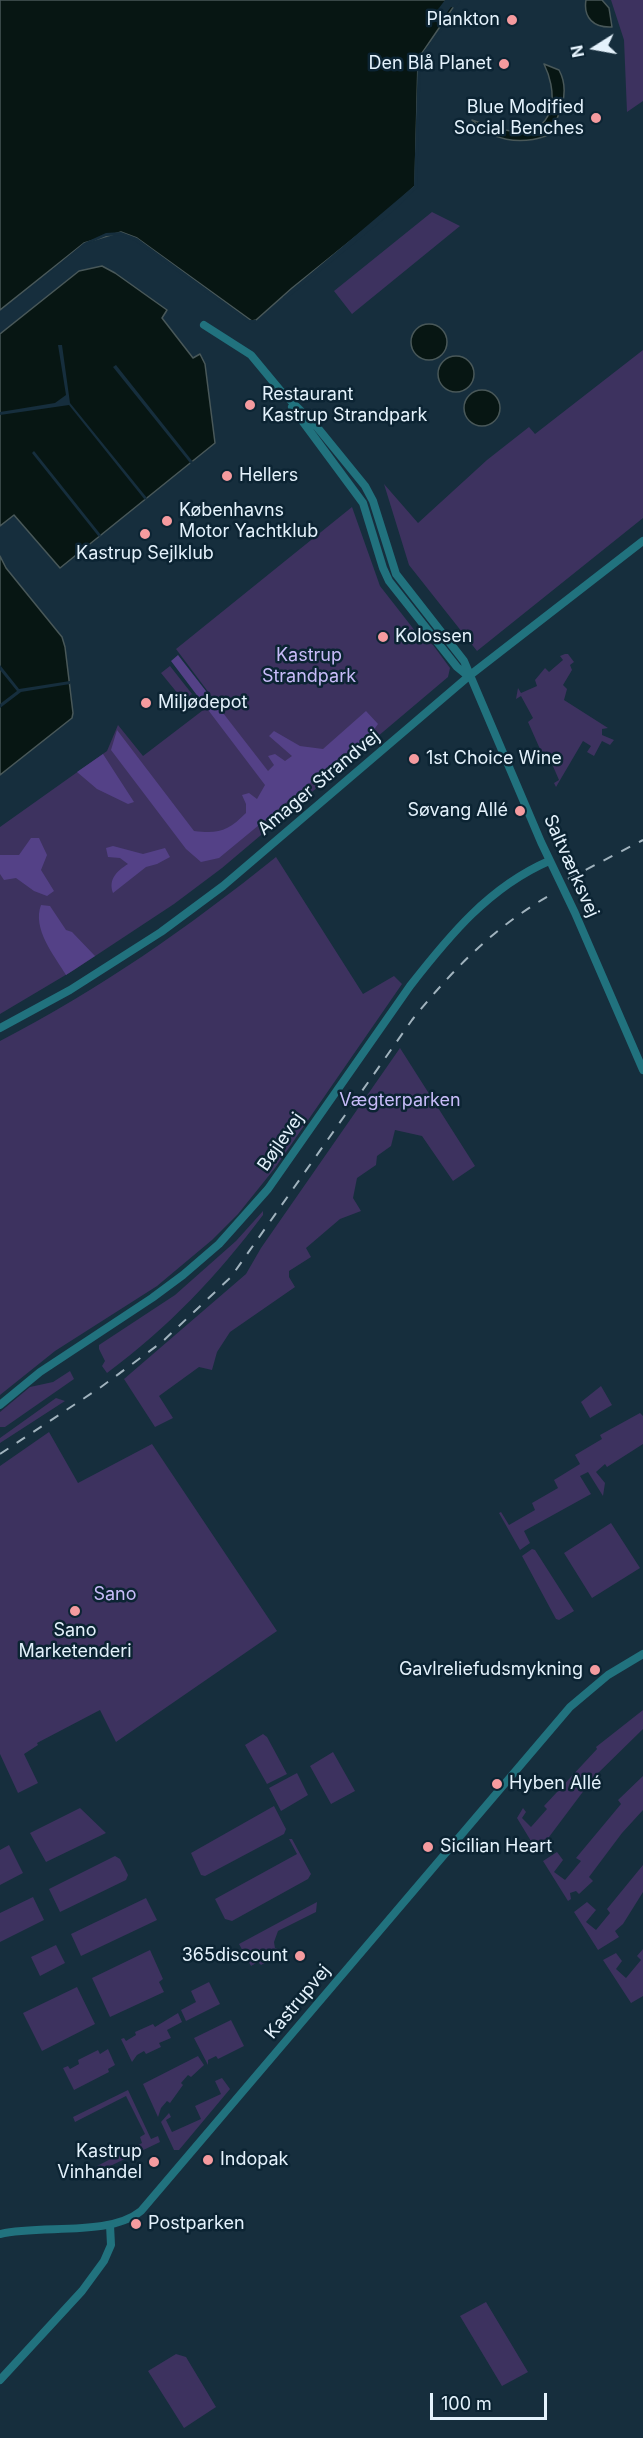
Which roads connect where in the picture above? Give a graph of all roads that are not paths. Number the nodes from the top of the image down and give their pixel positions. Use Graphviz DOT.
graph roads {
  1 [pos="204,325"];
  2 [pos="643,541"];
  3 [pos="469,676"];
  4 [pos="549,861"];
  5 [pos="0,1028"];
  6 [pos="643,1070"];
  7 [pos="0,1405"];
  8 [pos="643,1653"];
  9 [pos="110,2225"];
  10 [pos="0,2234"];
  11 [pos="0,2380"];
  1 -- 3 [label="street"];
  2 -- 3 [label="street, Amager Strandvej"];
  3 -- 4 [label="street, Saltværksvej"];
  3 -- 5 [label="street, Amager Strandvej"];
  4 -- 6 [label="street, Saltværksvej"];
  4 -- 7 [label="street, Bøjlevej"];
  8 -- 9 [label="street, Kastrupvej"];
  9 -- 10 [label="street, Kastrupvej"];
  9 -- 11 [label="street"];
}
